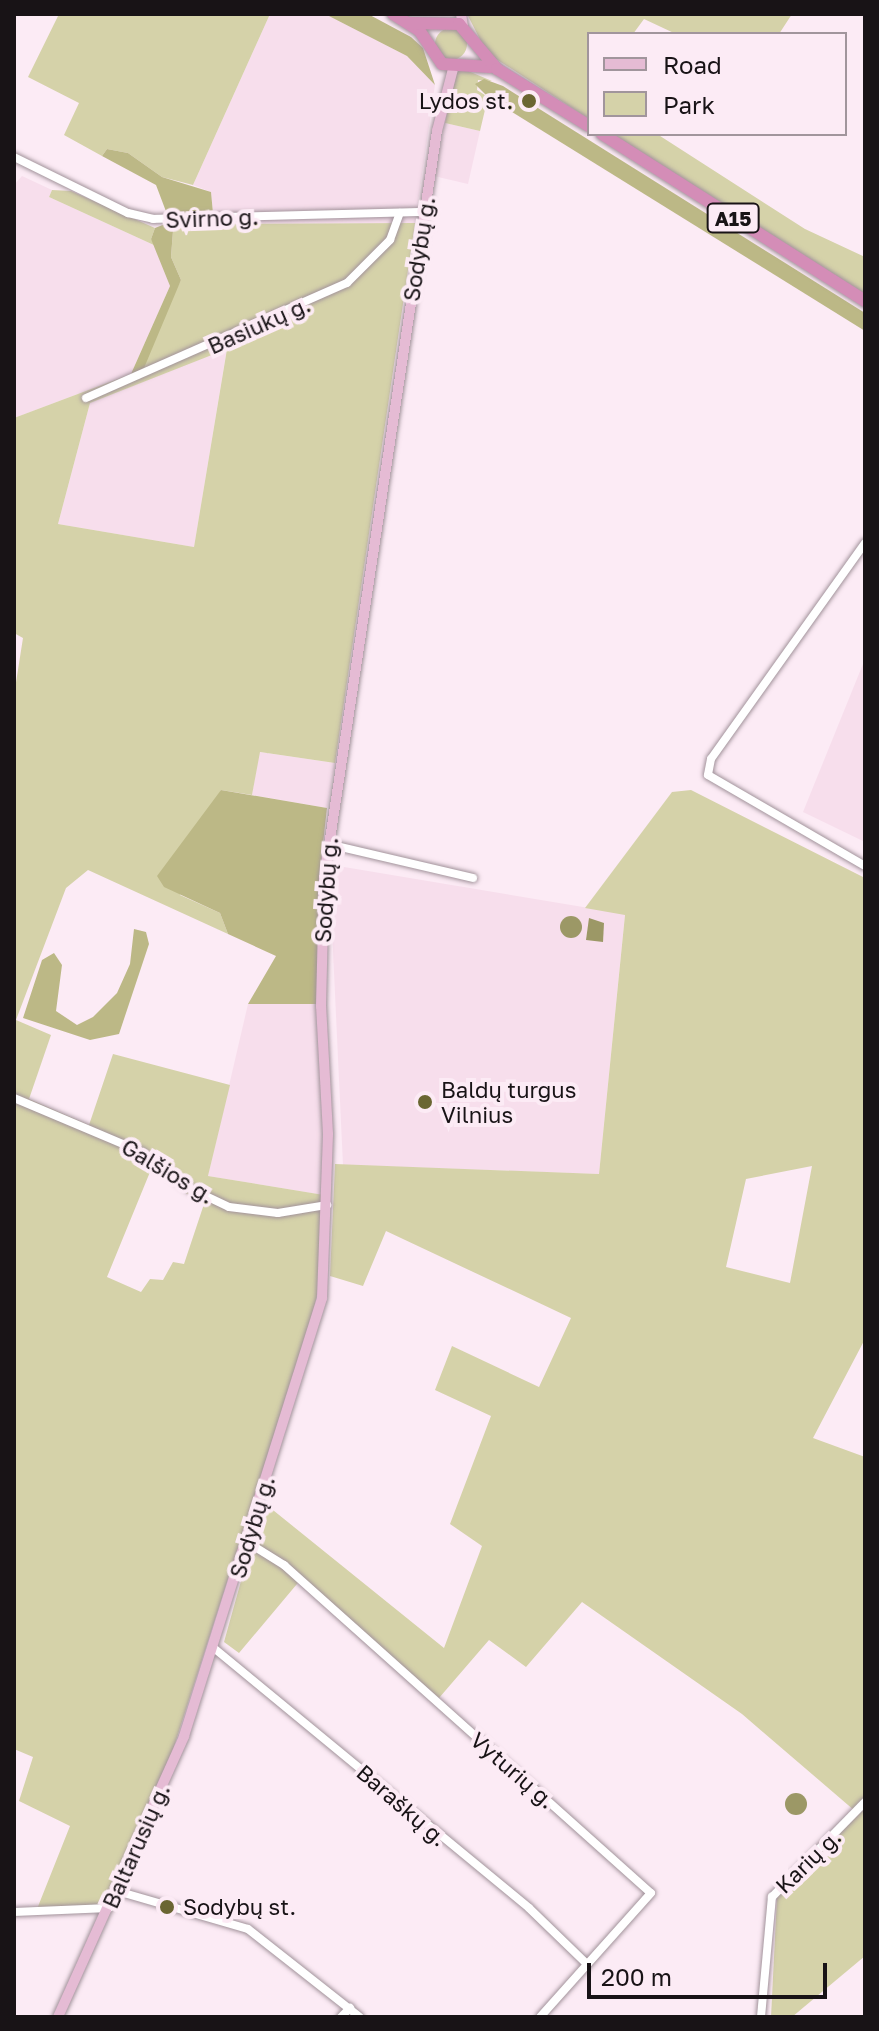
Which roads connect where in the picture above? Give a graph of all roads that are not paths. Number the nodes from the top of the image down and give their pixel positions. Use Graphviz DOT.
graph roads {
  1 [pos="393,14"];
  2 [pos="462,20"];
  3 [pos="445,21"];
  4 [pos="410,23"];
  5 [pos="429,43"];
  6 [pos="472,43"];
  7 [pos="437,61"];
  8 [pos="458,63"];
  9 [pos="497,69"];
  10 [pos="444,99"];
  11 [pos="587,125"];
  12 [pos="605,136"];
  13 [pos="14,157"];
  14 [pos="425,212"];
  15 [pos="400,213"];
  16 [pos="865,301"];
  17 [pos="86,398"];
  18 [pos="865,543"];
  19 [pos="328,844"];
  20 [pos="865,866"];
  21 [pos="473,878"];
  22 [pos="14,1098"];
  23 [pos="327,1205"];
  24 [pos="247,1542"];
  25 [pos="215,1649"];
  26 [pos="207,1673"];
  27 [pos="863,1804"];
  28 [pos="117,1891"];
  29 [pos="109,1908"];
  30 [pos="14,1912"];
  31 [pos="587,1964"];
  32 [pos="350,2008"];
  33 [pos="58,2017"];
  34 [pos="341,2017"];
  35 [pos="360,2017"];
  36 [pos="540,2017"];
  37 [pos="761,2017"];
  1 -- 4 [label="highway"];
  2 -- 3 [label="highway"];
  2 -- 6 [label="highway"];
  3 -- 4 [label="highway"];
  3 -- 5 [label="highway"];
  4 -- 5 [label="highway"];
  5 -- 7 [label="highway"];
  6 -- 8 [label="highway"];
  6 -- 9 [label="highway"];
  7 -- 8 [label="highway"];
  7 -- 10 [label="main road, Sodybų g."];
  8 -- 9 [label="highway"];
  8 -- 10 [label="main road, Sodybų g."];
  9 -- 11 [label="highway"];
  10 -- 14 [label="main road, Sodybų g."];
  12 -- 16 [label="highway, A15"];
  13 -- 15 [label="street, Svirno g."];
  14 -- 15 [label="street, Svirno g."];
  14 -- 19 [label="main road, Sodybų g."];
  15 -- 17 [label="street, Basiukų g."];
  18 -- 20 [label="street"];
  19 -- 21 [label="street"];
  19 -- 23 [label="main road, Sodybų g."];
  22 -- 23 [label="street, Galšios g."];
  23 -- 24 [label="main road, Sodybų g."];
  24 -- 25 [label="main road, Sodybų g."];
  24 -- 31 [label="street, Vyturių g."];
  25 -- 26 [label="main road, Sodybų g."];
  25 -- 31 [label="street, Baraškų g."];
  26 -- 28 [label="main road, Baltarusių g."];
  27 -- 37 [label="street, Karių g."];
  28 -- 29 [label="main road, Baltarusių g."];
  28 -- 32 [label="street"];
  29 -- 30 [label="street"];
  29 -- 33 [label="main road, Baltarusių g."];
  31 -- 36 [label="street, Vyturių g."];
  32 -- 34 [label="street"];
  32 -- 35 [label="street"];
}
